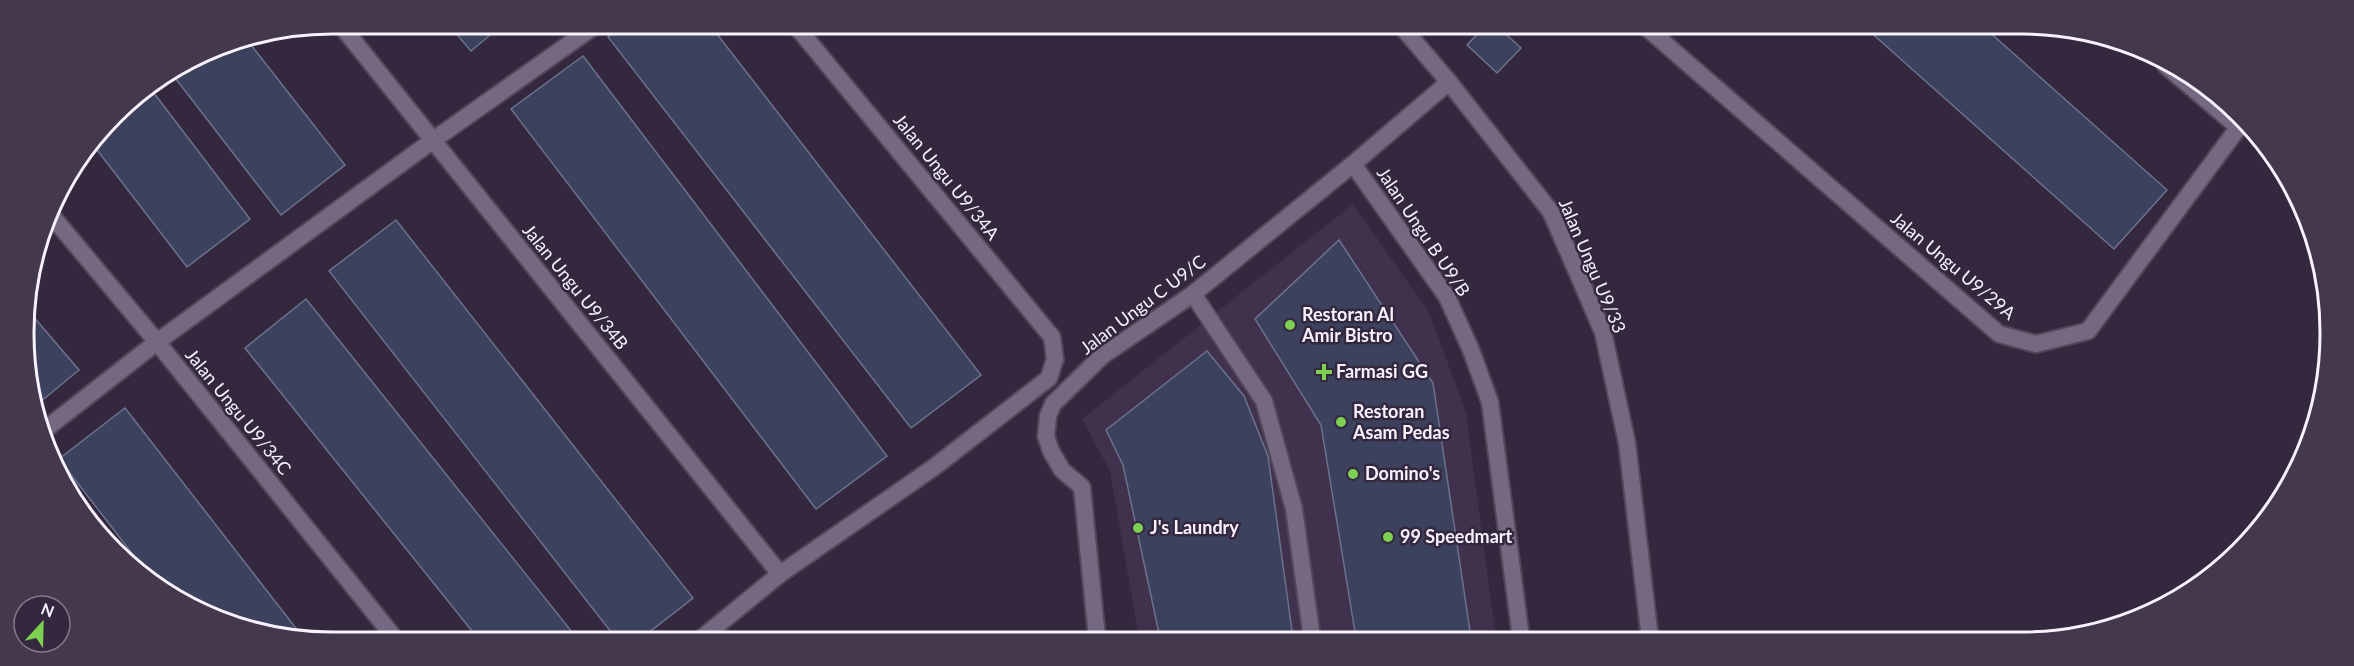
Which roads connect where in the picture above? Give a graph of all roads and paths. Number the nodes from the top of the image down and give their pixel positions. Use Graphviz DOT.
graph roads {
  1 [pos="348,34"];
  2 [pos="583,34"];
  3 [pos="803,34"];
  4 [pos="1408,34"];
  5 [pos="1654,34"];
  6 [pos="1449,82"];
  7 [pos="2238,128"];
  8 [pos="432,141"];
  9 [pos="1353,164"];
  10 [pos="56,221"];
  11 [pos="1193,294"];
  12 [pos="157,342"];
  13 [pos="49,426"];
  14 [pos="780,574"];
  15 [pos="390,632"];
  16 [pos="710,632"];
  17 [pos="1096,632"];
  18 [pos="1311,632"];
  19 [pos="1520,632"];
  20 [pos="1649,632"];
  1 -- 8 [label="street, Jalan Ungu U9/34B"];
  2 -- 8 [label="street"];
  3 -- 14 [label="street, Jalan Ungu U9/34A"];
  4 -- 6 [label="street, Jalan Ungu U9/33"];
  5 -- 7 [label="street, Jalan Ungu U9/29A"];
  6 -- 9 [label="street, Jalan Ungu C U9/C"];
  6 -- 20 [label="street, Jalan Ungu U9/33"];
  8 -- 12 [label="street"];
  8 -- 14 [label="street, Jalan Ungu U9/34B"];
  9 -- 11 [label="street, Jalan Ungu C U9/C"];
  9 -- 19 [label="street, Jalan Ungu B U9/B"];
  10 -- 12 [label="street, Jalan Ungu U9/34C"];
  11 -- 17 [label="street, Jalan Ungu C U9/C"];
  11 -- 18 [label="street"];
  12 -- 13 [label="street"];
  12 -- 15 [label="street, Jalan Ungu U9/34C"];
  14 -- 16 [label="street"];
}
